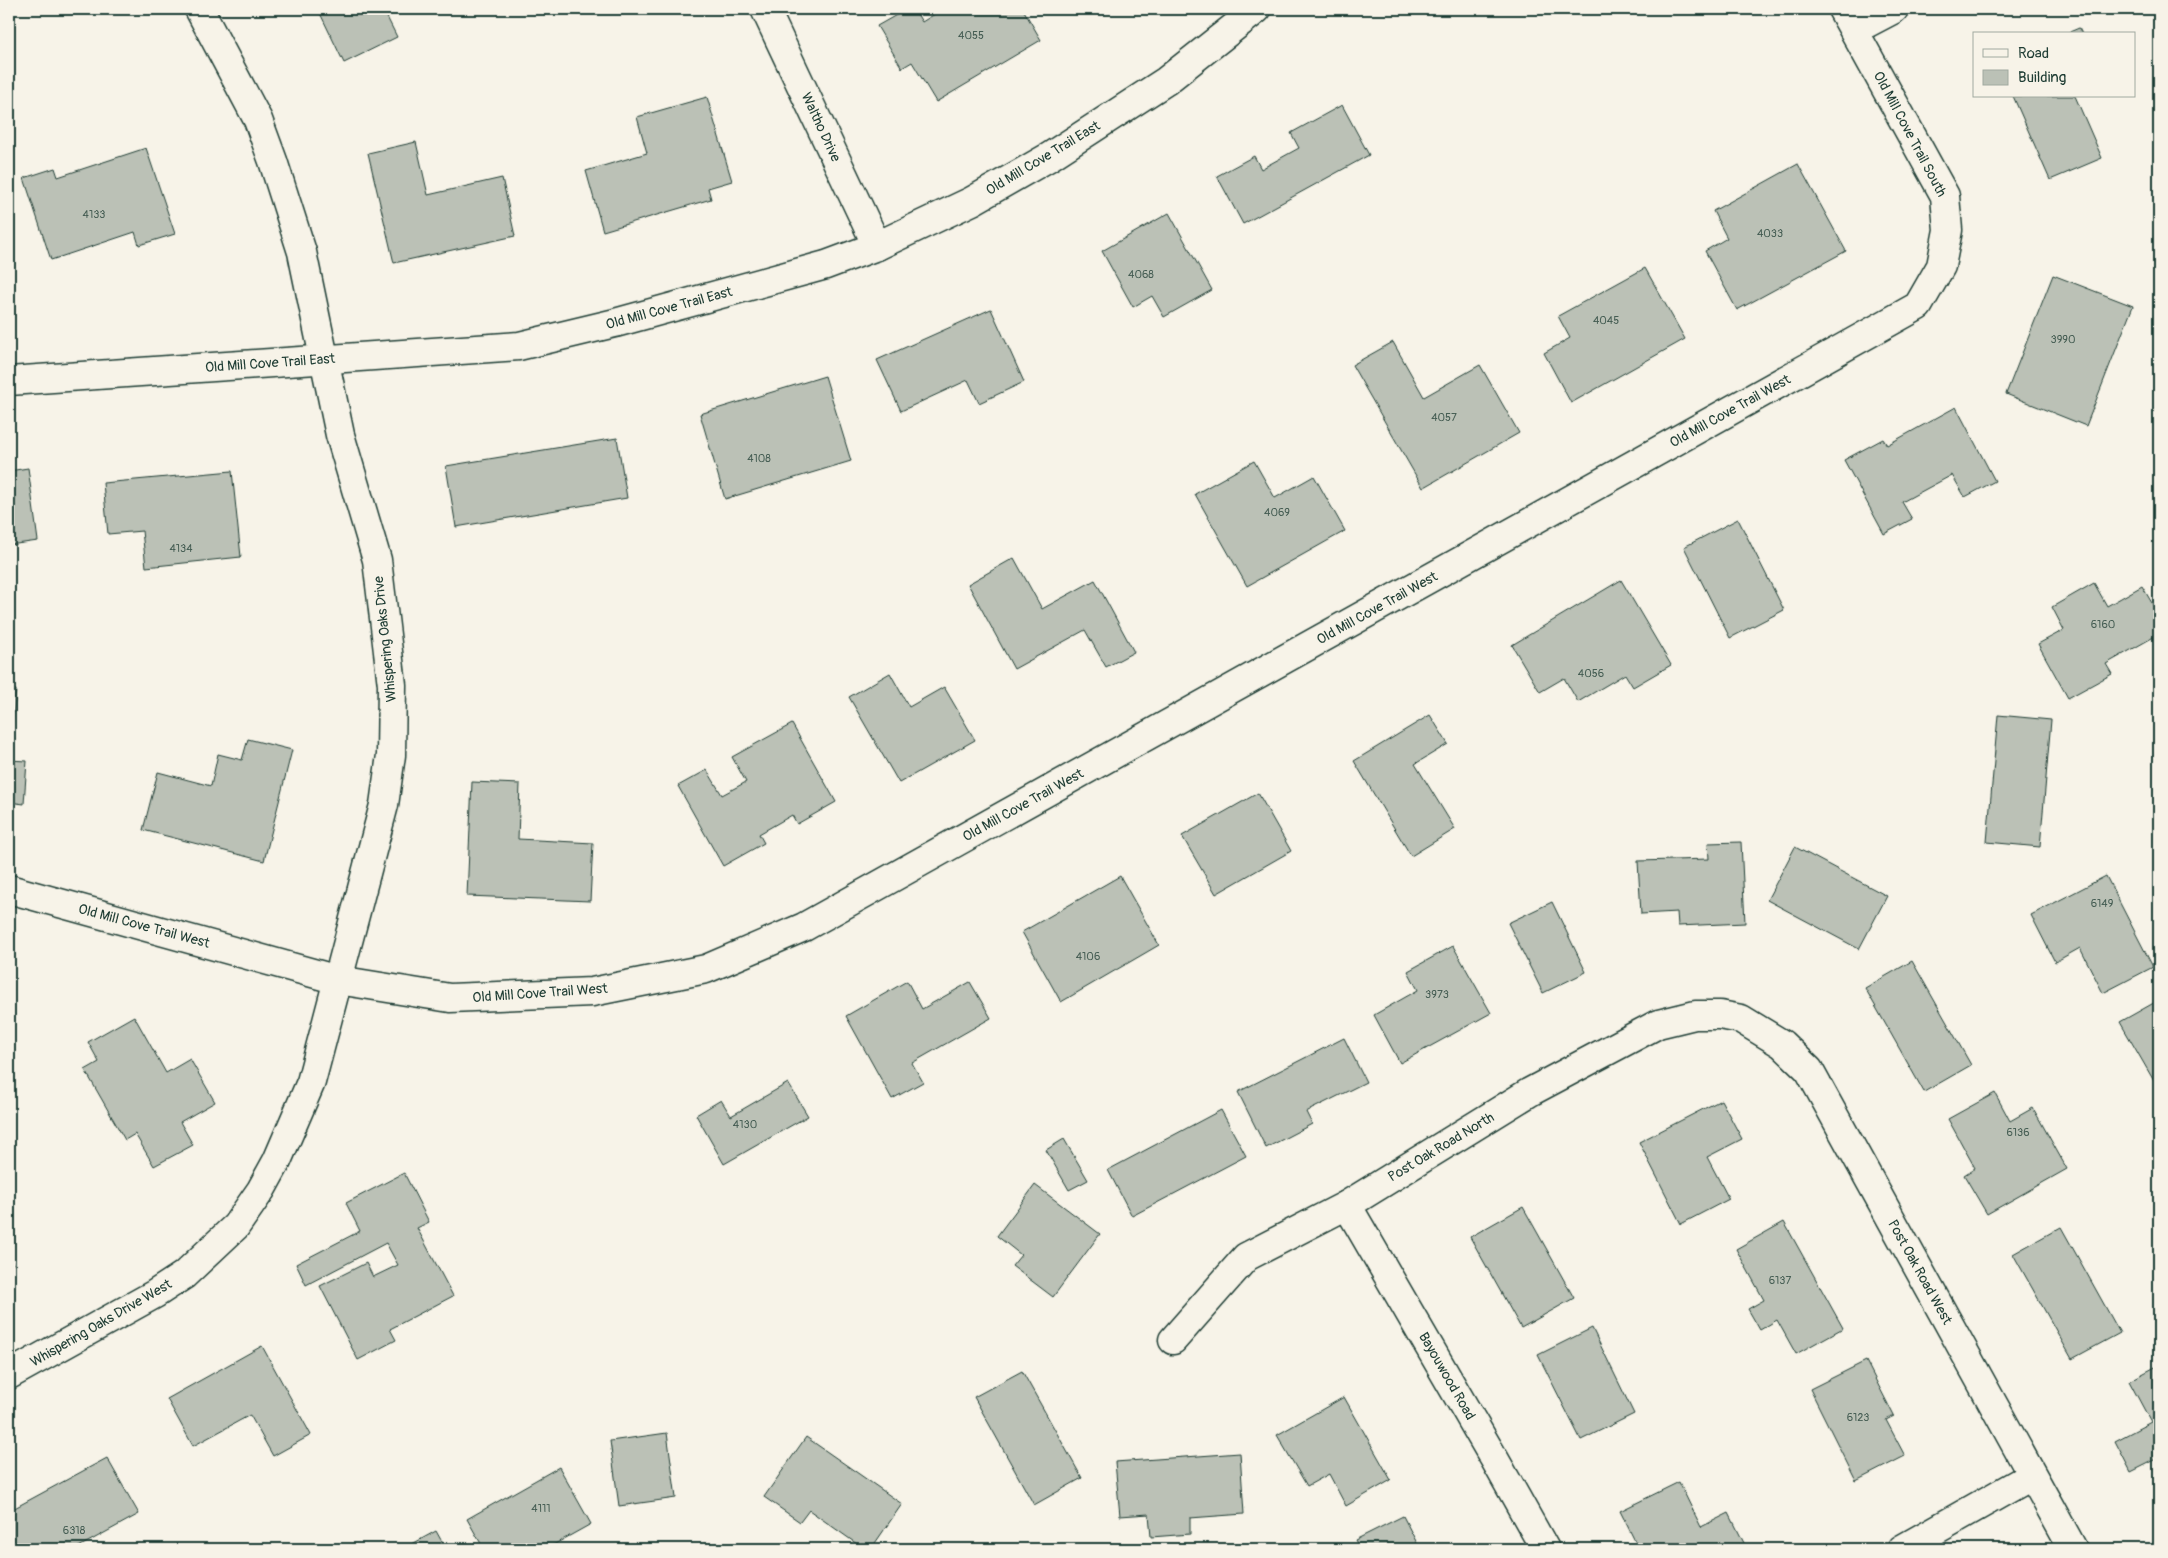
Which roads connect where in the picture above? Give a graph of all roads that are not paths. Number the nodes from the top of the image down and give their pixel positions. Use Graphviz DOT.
graph roads {
  1 [pos="199,9"];
  2 [pos="765,9"];
  3 [pos="1257,9"];
  4 [pos="1894,9"];
  5 [pos="1848,19"];
  6 [pos="877,246"];
  7 [pos="1941,266"];
  8 [pos="324,359"];
  9 [pos="9,381"];
  10 [pos="9,889"];
  11 [pos="338,980"];
  12 [pos="1741,1019"];
  13 [pos="1347,1205"];
  14 [pos="1173,1340"];
  15 [pos="9,1375"];
  16 [pos="2031,1476"];
  17 [pos="1544,1549"];
  18 [pos="1902,1549"];
  19 [pos="2073,1549"];
  1 -- 8 [label="street, Whispering Oaks Drive"];
  2 -- 6 [label="street, Waltho Drive"];
  3 -- 6 [label="street, Old Mill Cove Trail East"];
  4 -- 5 [label="street"];
  5 -- 7 [label="street, Old Mill Cove Trail South"];
  6 -- 8 [label="street, Old Mill Cove Trail East"];
  7 -- 11 [label="street, Old Mill Cove Trail West"];
  8 -- 9 [label="street, Old Mill Cove Trail East"];
  8 -- 11 [label="street, Whispering Oaks Drive"];
  10 -- 11 [label="street, Old Mill Cove Trail West"];
  11 -- 15 [label="street, Whispering Oaks Drive West"];
  12 -- 13 [label="street, Post Oak Road North"];
  12 -- 16 [label="street, Post Oak Road West"];
  13 -- 14 [label="street, Post Oak Road North"];
  13 -- 17 [label="street, Bayouwood Road"];
  16 -- 18 [label="street"];
  16 -- 19 [label="street, Post Oak Road West"];
}
